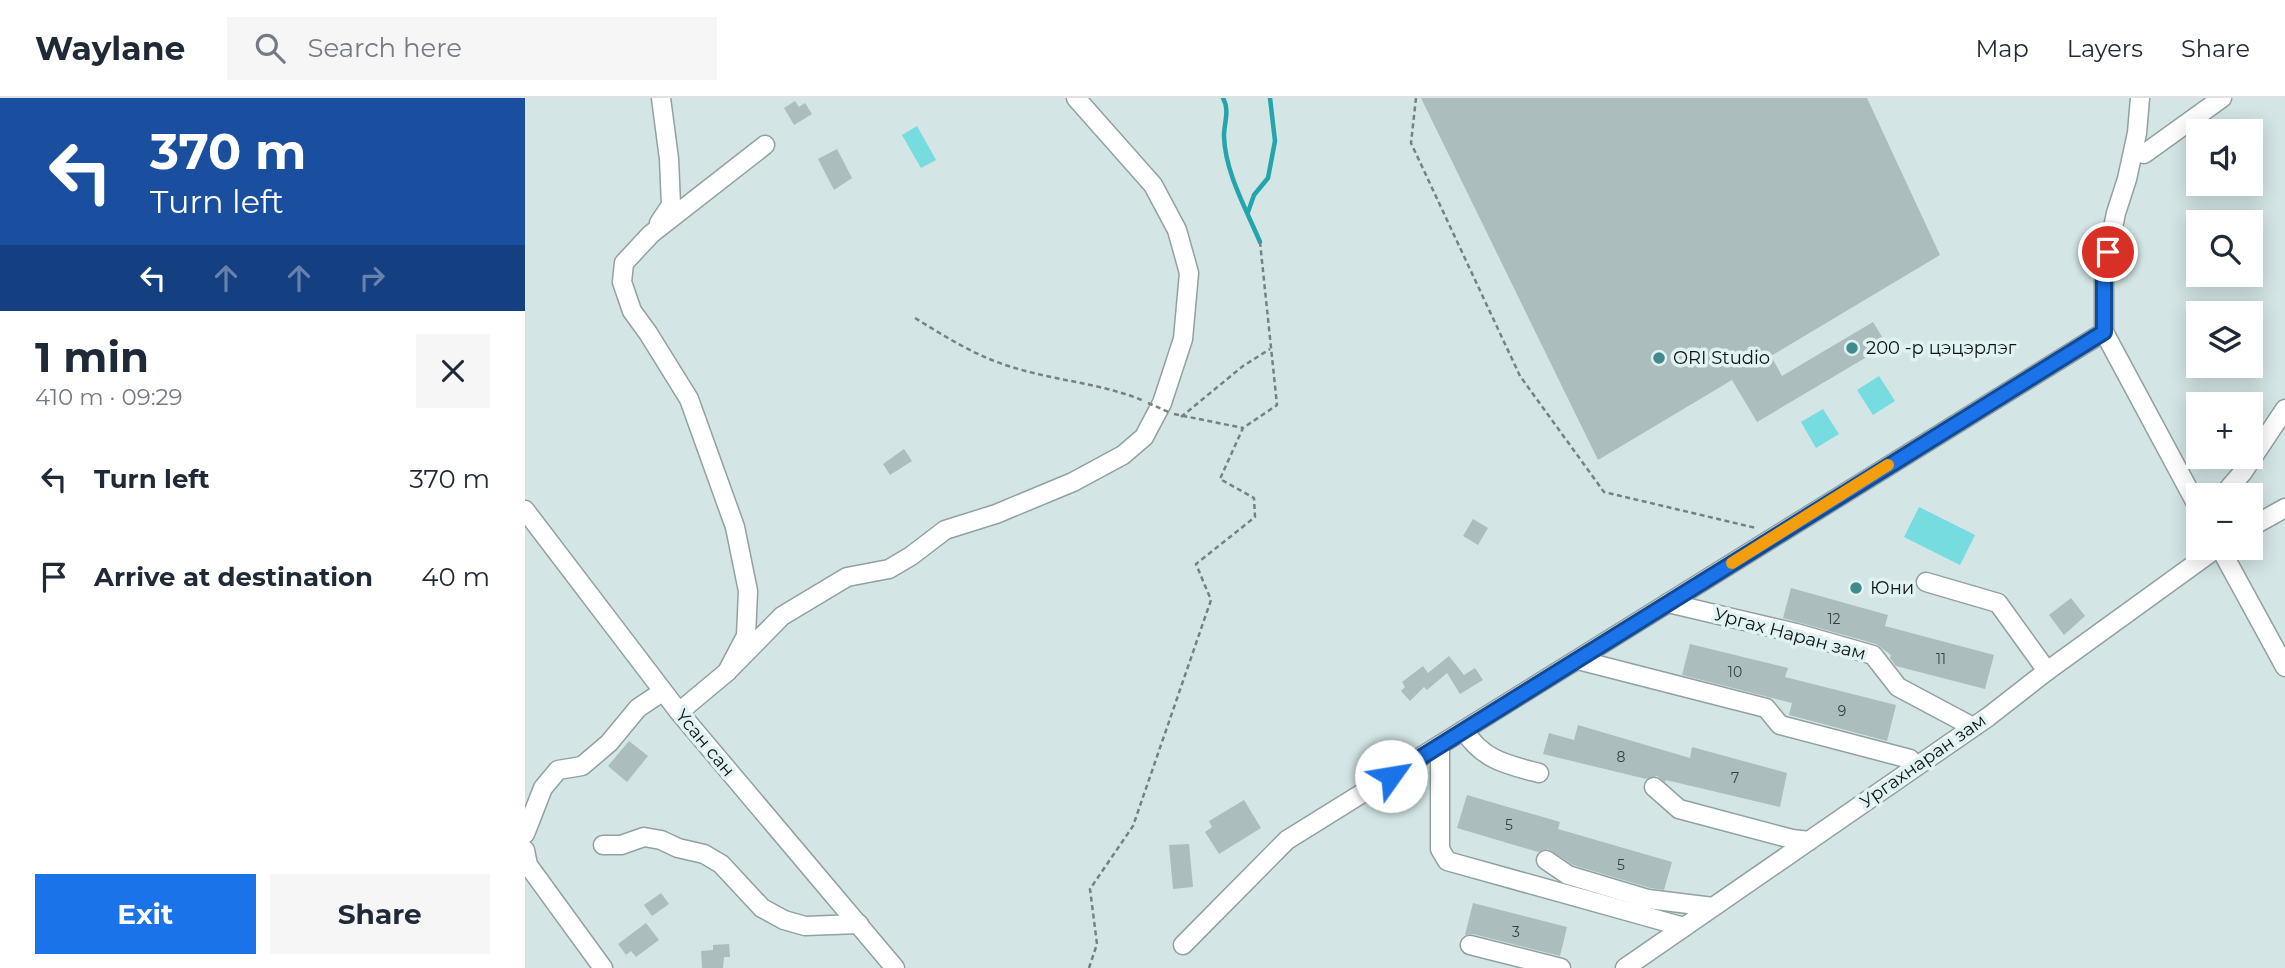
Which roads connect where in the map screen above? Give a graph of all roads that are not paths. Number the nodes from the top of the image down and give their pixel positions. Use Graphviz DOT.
graph roads {
  1 [pos="1076,98"];
  2 [pos="2140,98"];
  3 [pos="2151,98"];
  4 [pos="2222,98"];
  5 [pos="660,102"];
  6 [pos="765,145"];
  7 [pos="2144,154"];
  8 [pos="2127,179"];
  9 [pos="651,234"];
  10 [pos="2104,332"];
  11 [pos="2285,409"];
  12 [pos="2233,483"];
  13 [pos="2186,485"];
  14 [pos="2285,508"];
  15 [pos="525,510"];
  16 [pos="2263,520"];
  17 [pos="2202,560"];
  18 [pos="2226,560"];
  19 [pos="1926,582"];
  20 [pos="1668,603"];
  21 [pos="1578,660"];
  22 [pos="2285,667"];
  23 [pos="2047,671"];
  24 [pos="727,672"];
  25 [pos="662,692"];
  26 [pos="679,712"];
  27 [pos="1973,727"];
  28 [pos="1464,730"];
  29 [pos="1440,745"];
  30 [pos="1916,766"];
  31 [pos="1539,773"];
  32 [pos="1654,787"];
  33 [pos="525,834"];
  34 [pos="1809,841"];
  35 [pos="603,845"];
  36 [pos="525,850"];
  37 [pos="1546,860"];
  38 [pos="1713,907"];
  39 [pos="859,923"];
  40 [pos="1684,927"];
  41 [pos="1183,945"];
  42 [pos="1470,945"];
  43 [pos="603,968"];
  44 [pos="895,968"];
  45 [pos="1561,968"];
  46 [pos="1625,968"];
  1 -- 24 [label="street"];
  2 -- 8 [label="street"];
  3 -- 7 [label="street"];
  4 -- 7 [label="street"];
  5 -- 9 [label="street"];
  6 -- 9 [label="street"];
  7 -- 8 [label="street"];
  8 -- 10 [label="street"];
  9 -- 24 [label="street"];
  10 -- 13 [label="street"];
  10 -- 20 [label="street"];
  11 -- 12 [label="street"];
  14 -- 16 [label="street"];
  15 -- 25 [label="street, Үсан сан"];
  17 -- 23 [label="street, Ургахнаран зам"];
  18 -- 22 [label="street"];
  19 -- 23 [label="street"];
  20 -- 21 [label="street"];
  20 -- 27 [label="street, Ургах Наран зам"];
  21 -- 28 [label="street"];
  21 -- 30 [label="street"];
  23 -- 27 [label="street, Ургахнаран зам"];
  24 -- 26 [label="street"];
  25 -- 26 [label="street, Үсан сан"];
  25 -- 33 [label="street"];
  26 -- 39 [label="street, Үсан сан"];
  27 -- 30 [label="street, Ургахнаран зам"];
  28 -- 29 [label="street"];
  28 -- 31 [label="street"];
  29 -- 40 [label="street"];
  29 -- 41 [label="street"];
  30 -- 34 [label="street, Ургахнаран зам"];
  32 -- 34 [label="street"];
  34 -- 38 [label="street, Ургахнаран зам"];
  35 -- 39 [label="street"];
  36 -- 43 [label="street"];
  37 -- 38 [label="street"];
  38 -- 40 [label="street, Ургахнаран зам"];
  39 -- 44 [label="street, Үсан сан"];
  40 -- 46 [label="street, Ургахнаран зам"];
  42 -- 45 [label="street"];
}
